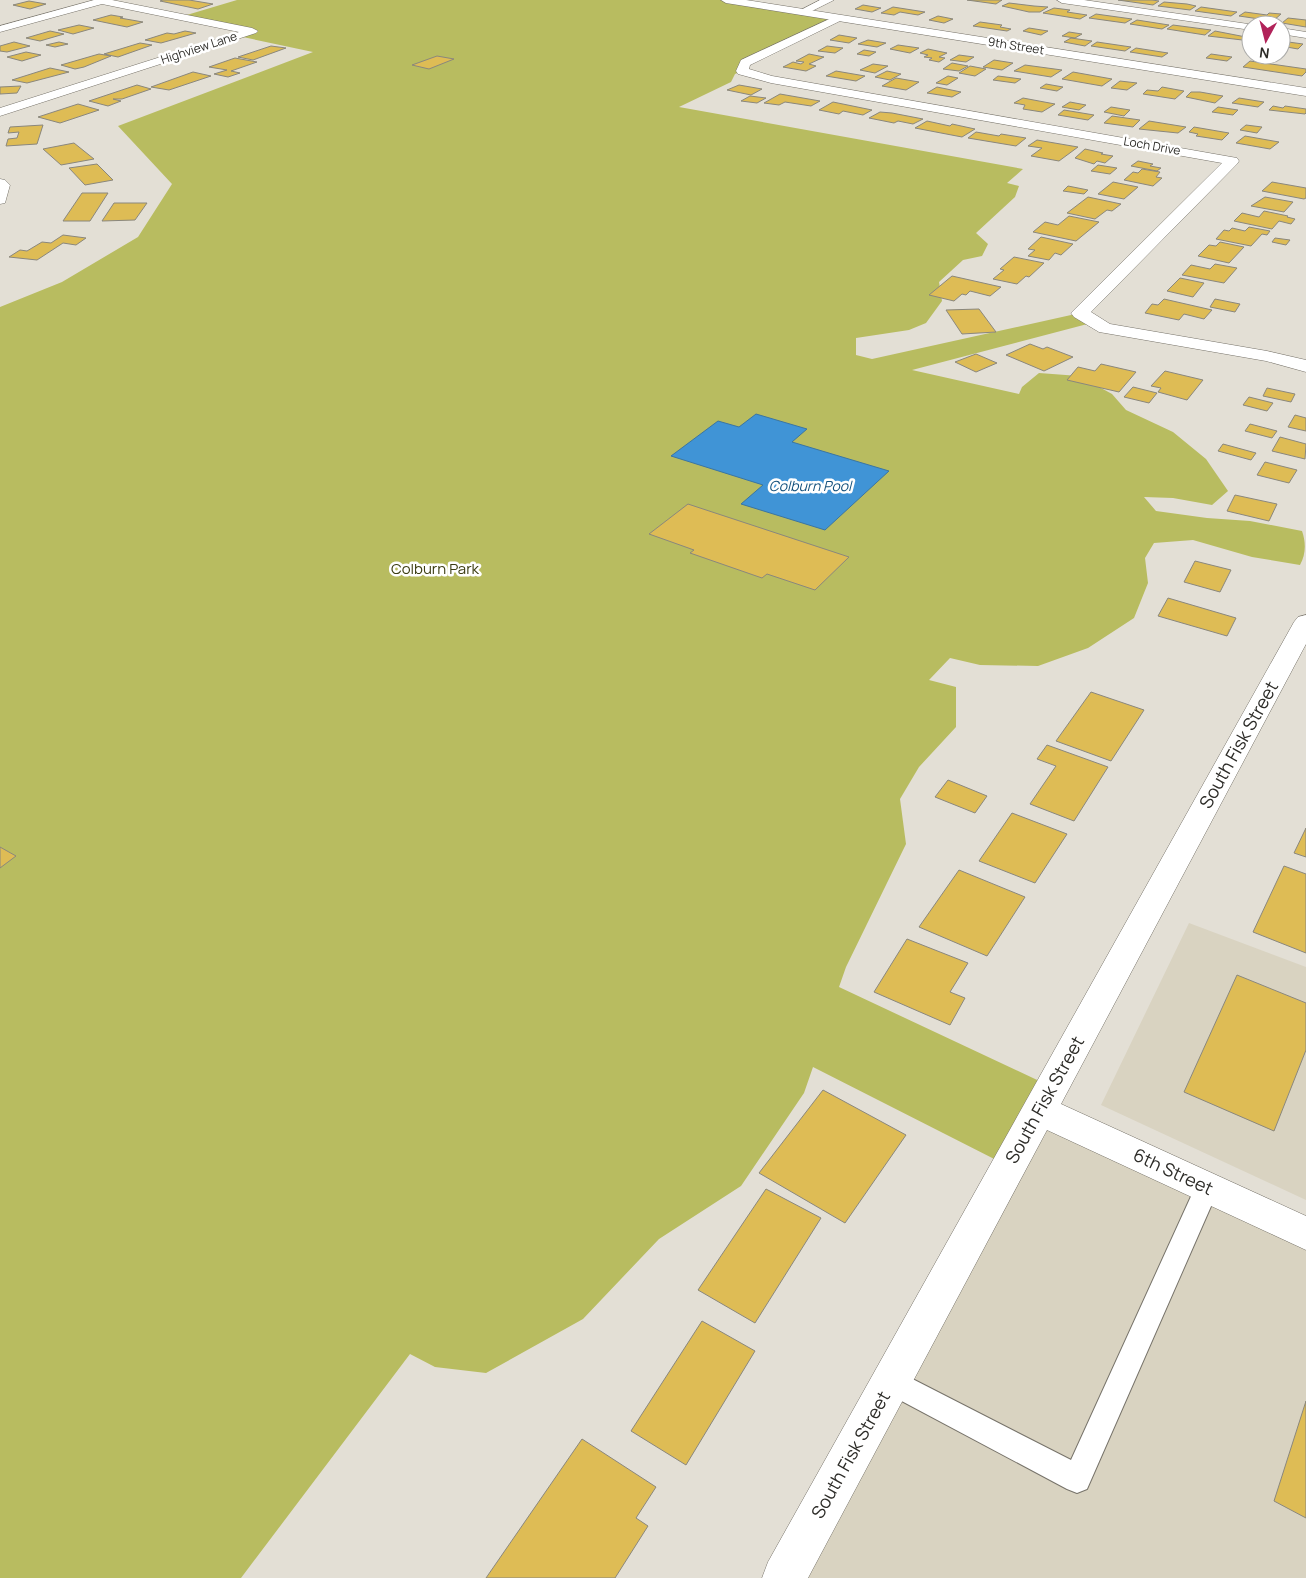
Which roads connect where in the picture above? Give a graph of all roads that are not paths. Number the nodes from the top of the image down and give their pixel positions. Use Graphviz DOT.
graph roads {
  1 [pos="726,0"];
  2 [pos="829,0"];
  3 [pos="1062,0"];
  4 [pos="104,1"];
  5 [pos="802,12"];
  6 [pos="838,18"];
  7 [pos="1241,26"];
  8 [pos="0,29"];
  9 [pos="1291,33"];
  10 [pos="1306,35"];
  11 [pos="1306,92"];
  12 [pos="0,112"];
  13 [pos="0,183"];
  14 [pos="0,200"];
  15 [pos="1306,366"];
  16 [pos="1306,622"];
  17 [pos="1039,1110"];
  18 [pos="1207,1188"];
  19 [pos="1306,1234"];
  20 [pos="891,1381"];
  21 [pos="784,1578"];
  1 -- 5 [label="street, 9th Street"];
  2 -- 5 [label="street"];
  3 -- 7 [label="street"];
  4 -- 8 [label="street"];
  4 -- 12 [label="street, Highview Lane"];
  5 -- 6 [label="street, 9th Street"];
  6 -- 11 [label="street, 9th Street"];
  6 -- 15 [label="street, Loch Drive"];
  9 -- 10 [label="street"];
  13 -- 14 [label="street"];
  16 -- 17 [label="street, South Fisk Street"];
  17 -- 18 [label="street, 6th Street"];
  17 -- 20 [label="street, South Fisk Street"];
  18 -- 19 [label="street, 6th Street"];
  18 -- 20 [label="lane"];
  20 -- 21 [label="street, South Fisk Street"];
}
